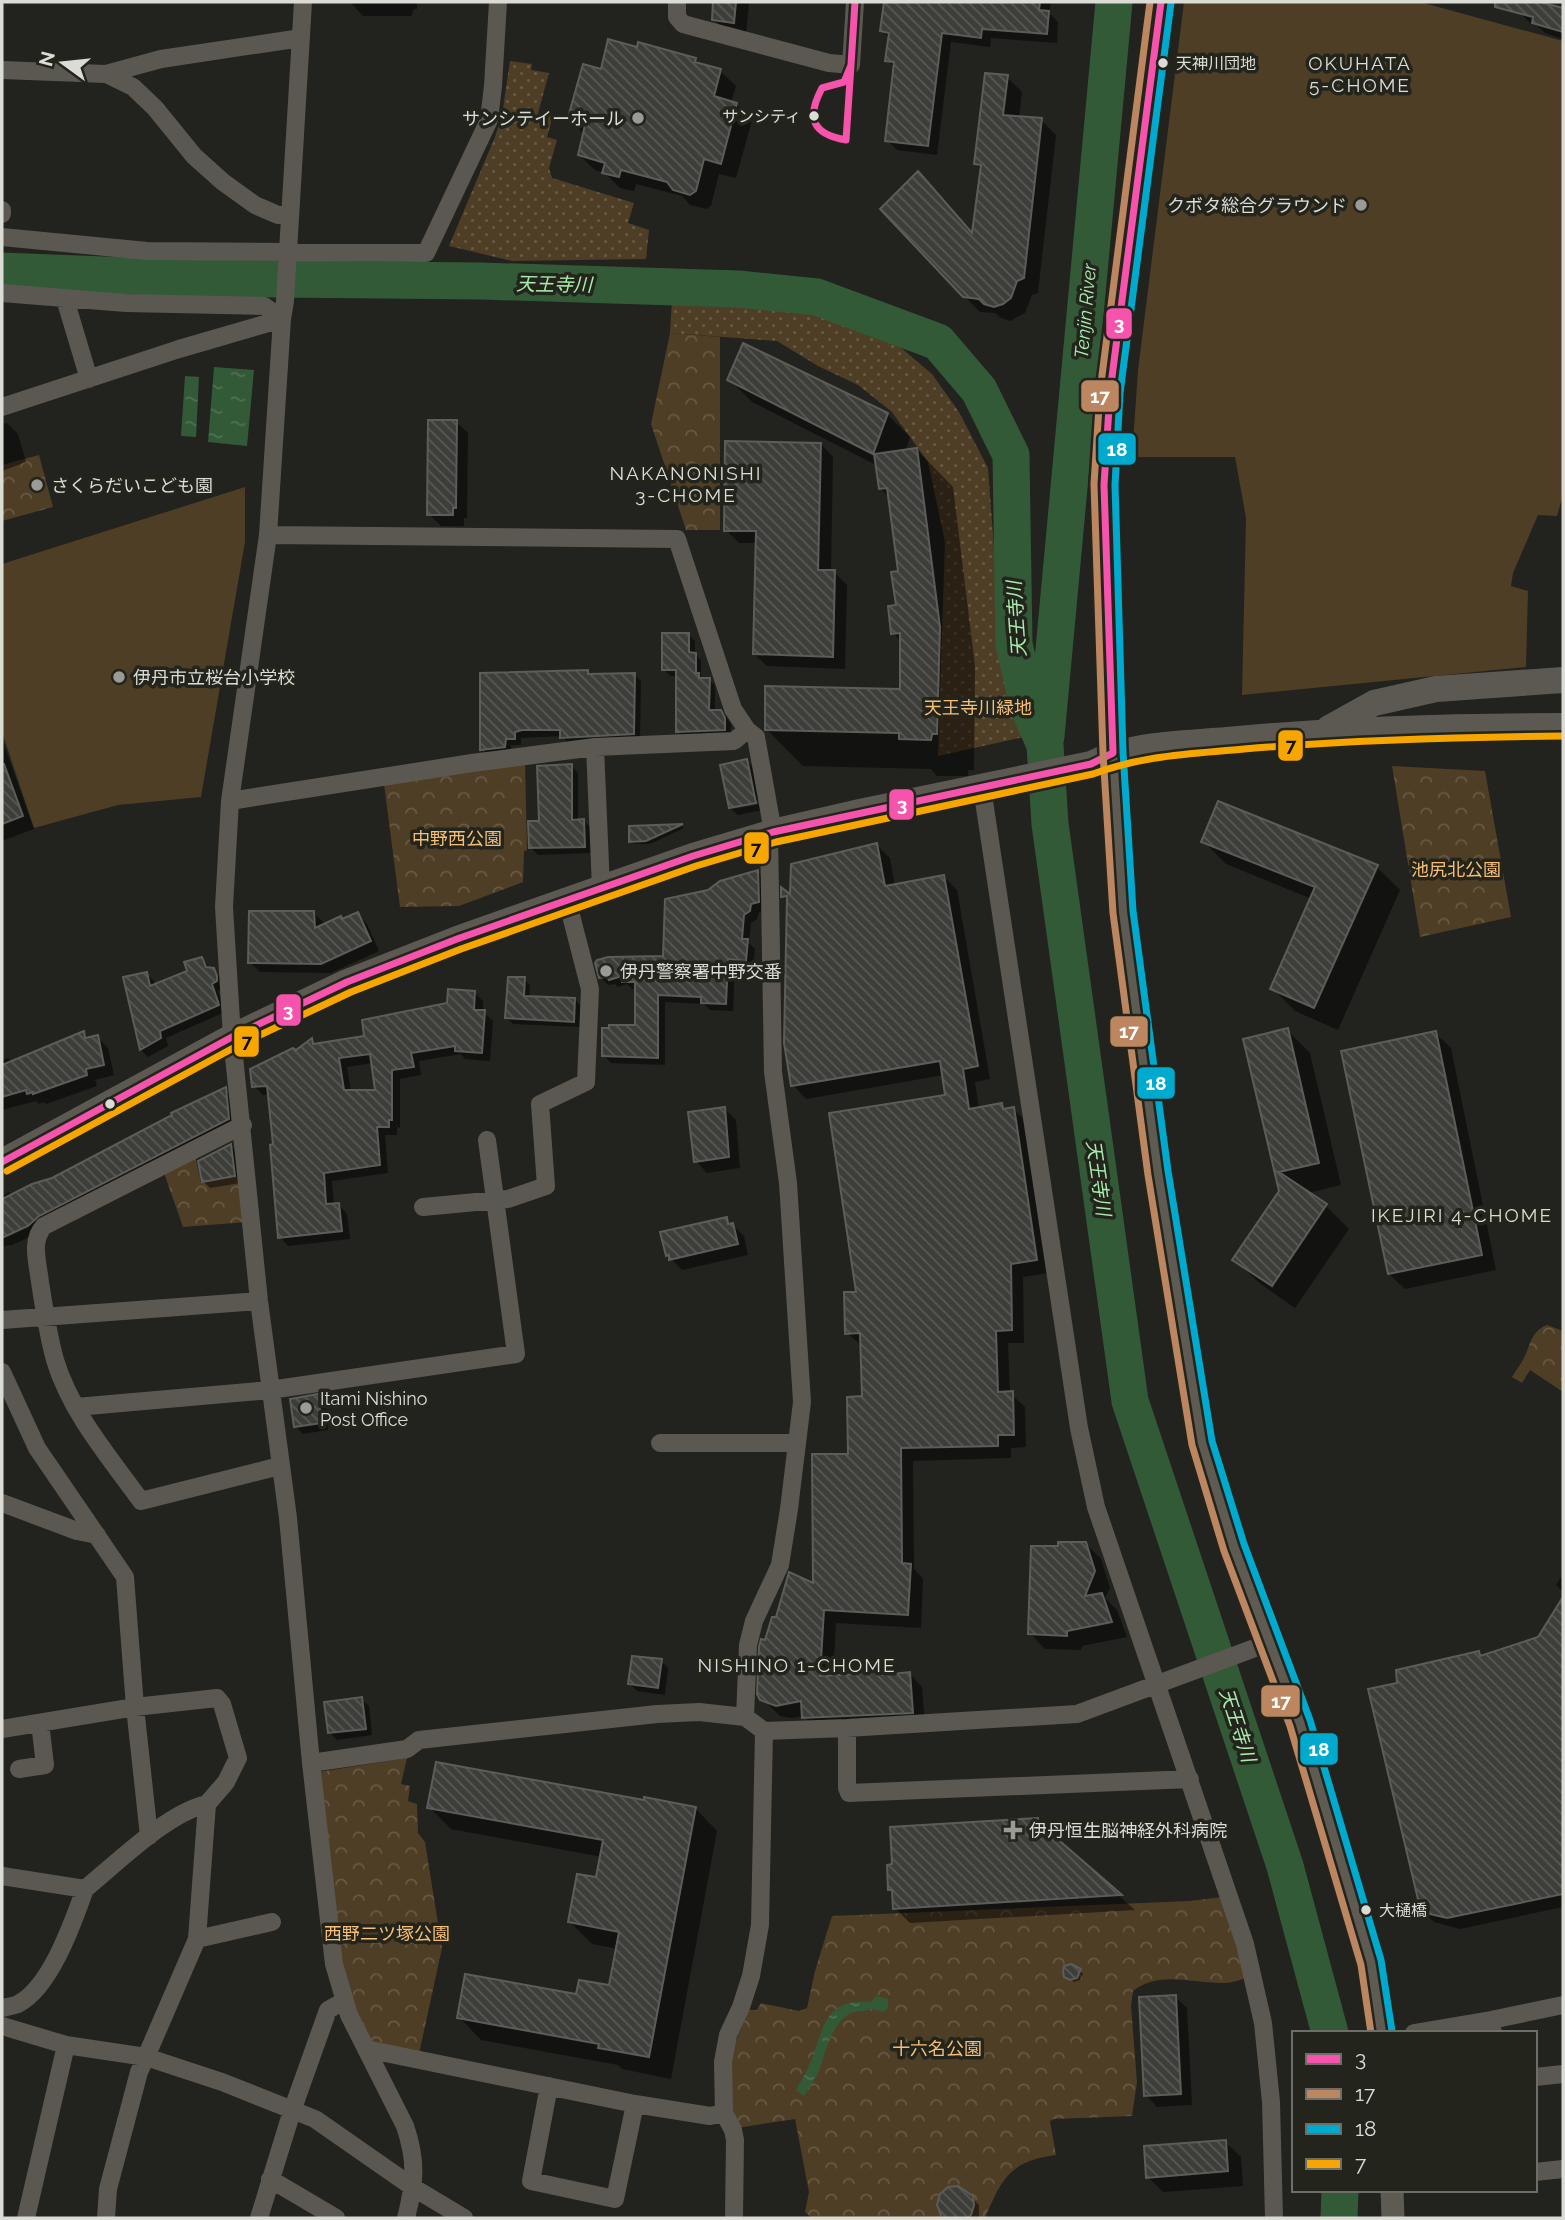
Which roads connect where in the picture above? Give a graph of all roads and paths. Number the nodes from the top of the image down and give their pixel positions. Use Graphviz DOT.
graph roads {
  1 [pos="303,2"];
  2 [pos="498,2"];
  3 [pos="677,2"];
  4 [pos="855,2"];
  5 [pos="1161,2"];
  6 [pos="301,38"];
  7 [pos="2,70"];
  8 [pos="106,74"];
  9 [pos="290,215"];
  10 [pos="2,237"];
  11 [pos="288,255"];
  12 [pos="2,293"];
  13 [pos="65,299"];
  14 [pos="284,310"];
  15 [pos="89,379"];
  16 [pos="2,407"];
  17 [pos="268,535"];
  18 [pos="1563,680"];
  19 [pos="1563,726"];
  20 [pos="747,730"];
  21 [pos="1324,731"];
  22 [pos="596,747"];
  23 [pos="1102,758"];
  24 [pos="988,787"];
  25 [pos="230,801"];
  26 [pos="771,833"];
  27 [pos="600,888"];
  28 [pos="567,900"];
  29 [pos="232,1037"];
  30 [pos="243,1125"];
  31 [pos="487,1140"];
  32 [pos="2,1162"];
  33 [pos="496,1200"];
  34 [pos="424,1207"];
  35 [pos="259,1301"];
  36 [pos="45,1317"];
  37 [pos="2,1320"];
  38 [pos="2,1373"];
  39 [pos="270,1390"];
  40 [pos="76,1406"];
  41 [pos="660,1443"];
  42 [pos="797,1443"];
  43 [pos="280,1466"];
  44 [pos="2,1503"];
  45 [pos="97,1535"];
  46 [pos="1264,1645"];
  47 [pos="1159,1683"];
  48 [pos="135,1707"];
  49 [pos="745,1717"];
  50 [pos="40,1723"];
  51 [pos="847,1728"];
  52 [pos="2,1730"];
  53 [pos="764,1731"];
  54 [pos="311,1763"];
  55 [pos="19,1769"];
  56 [pos="1190,1779"];
  57 [pos="207,1804"];
  58 [pos="149,1836"];
  59 [pos="2,1876"];
  60 [pos="85,1889"];
  61 [pos="272,1922"];
  62 [pos="197,1939"];
  63 [pos="344,2001"];
  64 [pos="1563,2004"];
  65 [pos="2,2008"];
  66 [pos="2,2026"];
  67 [pos="1492,2026"];
  68 [pos="1382,2031"];
  69 [pos="1437,2031"];
  70 [pos="65,2045"];
  71 [pos="366,2049"];
  72 [pos="146,2057"];
  73 [pos="1563,2074"];
  74 [pos="1537,2077"];
  75 [pos="550,2086"];
  76 [pos="635,2104"];
  77 [pos="292,2111"];
  78 [pos="724,2113"];
  79 [pos="1563,2169"];
  80 [pos="1537,2172"];
  81 [pos="270,2179"];
  82 [pos="414,2188"];
  83 [pos="1392,2192"];
  84 [pos="26,2218"];
  85 [pos="106,2218"];
  86 [pos="259,2218"];
  87 [pos="336,2218"];
  88 [pos="406,2218"];
  89 [pos="464,2218"];
  90 [pos="734,2218"];
  91 [pos="1274,2218"];
  92 [pos="1393,2218"];
  1 -- 6 [label="street"];
  2 -- 11 [label="street"];
  3 -- 4 [label="street"];
  5 -- 23 [label="street"];
  6 -- 8 [label="street"];
  6 -- 9 [label="street"];
  7 -- 8 [label="street"];
  8 -- 9 [label="street"];
  9 -- 11 [label="street"];
  10 -- 11 [label="street"];
  11 -- 14 [label="street"];
  12 -- 13 [label="street"];
  13 -- 14 [label="street"];
  13 -- 15 [label="street"];
  14 -- 15 [label="street"];
  14 -- 17 [label="street"];
  15 -- 16 [label="street"];
  17 -- 20 [label="street"];
  17 -- 25 [label="street"];
  18 -- 21 [label="main road"];
  19 -- 21 [label="main road"];
  20 -- 22 [label="street"];
  20 -- 26 [label="street"];
  21 -- 23 [label="main road"];
  22 -- 25 [label="street"];
  22 -- 27 [label="street"];
  23 -- 24 [label="main road"];
  23 -- 46 [label="street"];
  24 -- 26 [label="main road"];
  24 -- 47 [label="street"];
  25 -- 29 [label="street"];
  26 -- 27 [label="main road"];
  26 -- 42 [label="street"];
  27 -- 28 [label="main road"];
  28 -- 29 [label="main road"];
  28 -- 33 [label="street"];
  29 -- 30 [label="street"];
  29 -- 32 [label="main road"];
  30 -- 35 [label="street"];
  30 -- 36 [label="street"];
  31 -- 33 [label="street"];
  33 -- 34 [label="street"];
  33 -- 39 [label="street"];
  35 -- 36 [label="street"];
  35 -- 39 [label="street"];
  36 -- 37 [label="street"];
  36 -- 40 [label="street"];
  38 -- 45 [label="street"];
  39 -- 40 [label="street"];
  39 -- 43 [label="street"];
  40 -- 43 [label="street"];
  41 -- 42 [label="street"];
  42 -- 49 [label="street"];
  43 -- 54 [label="street"];
  44 -- 45 [label="street"];
  45 -- 48 [label="street"];
  46 -- 47 [label="street"];
  46 -- 68 [label="street"];
  47 -- 51 [label="street"];
  47 -- 56 [label="street"];
  48 -- 50 [label="street"];
  48 -- 57 [label="street"];
  48 -- 58 [label="street"];
  49 -- 53 [label="street"];
  49 -- 54 [label="street"];
  50 -- 52 [label="street"];
  50 -- 55 [label="street"];
  51 -- 53 [label="street"];
  51 -- 56 [label="street"];
  53 -- 78 [label="street"];
  54 -- 63 [label="street"];
  56 -- 91 [label="street"];
  57 -- 58 [label="street"];
  57 -- 62 [label="street"];
  58 -- 60 [label="street"];
  59 -- 60 [label="street"];
  60 -- 65 [label="street"];
  61 -- 62 [label="street"];
  62 -- 72 [label="street"];
  63 -- 71 [label="street"];
  63 -- 77 [label="street"];
  64 -- 67 [label="street"];
  66 -- 70 [label="street"];
  67 -- 69 [label="street"];
  70 -- 72 [label="street"];
  70 -- 84 [label="street"];
  71 -- 75 [label="street"];
  71 -- 82 [label="street"];
  72 -- 77 [label="street"];
  72 -- 85 [label="street"];
  73 -- 74 [label="street"];
  75 -- 76 [label="street"];
  75 -- 76 [label="street"];
  76 -- 78 [label="street"];
  77 -- 81 [label="street"];
  77 -- 82 [label="street"];
  78 -- 90 [label="street"];
  79 -- 80 [label="street"];
  81 -- 86 [label="street"];
  81 -- 87 [label="street"];
  82 -- 88 [label="street"];
  82 -- 89 [label="street"];
  83 -- 92 [label="street"];
}
